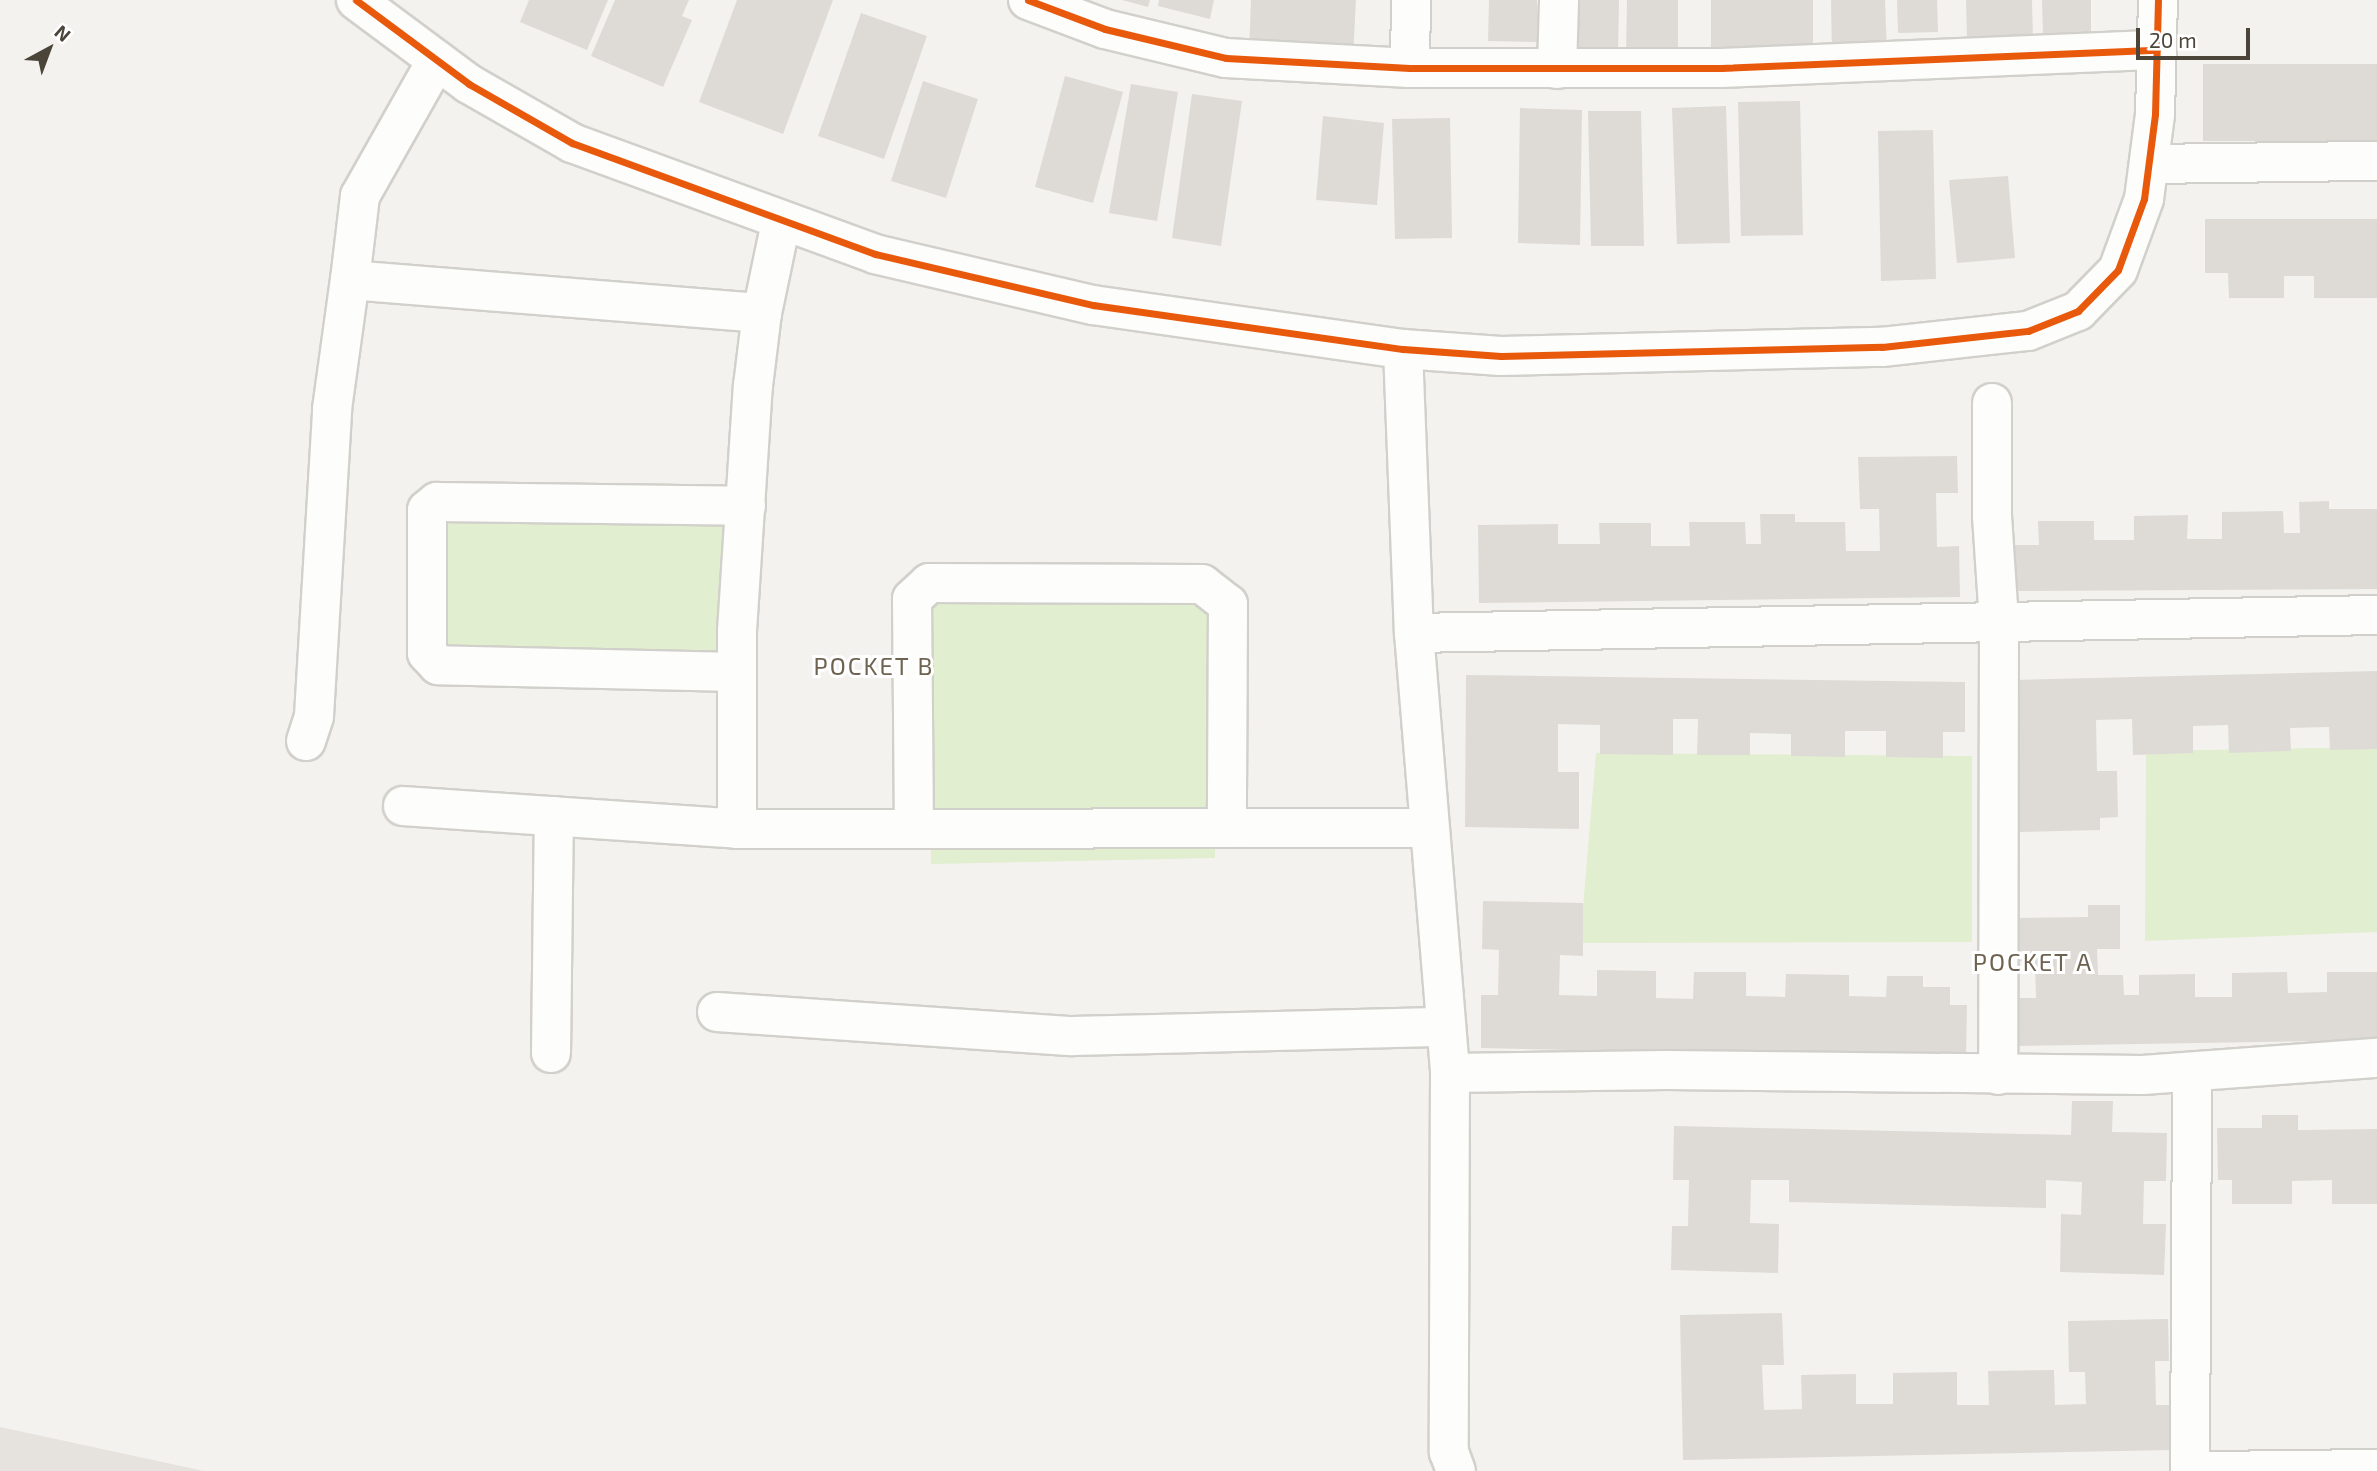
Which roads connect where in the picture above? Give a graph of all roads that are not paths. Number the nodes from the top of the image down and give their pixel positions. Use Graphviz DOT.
graph roads {
  1 [pos="1028,0"];
  2 [pos="1411,0"];
  3 [pos="1559,0"];
  4 [pos="2158,0"];
  5 [pos="361,2"];
  6 [pos="2157,50"];
  7 [pos="438,60"];
  8 [pos="1410,68"];
  9 [pos="1557,69"];
  10 [pos="2377,161"];
  11 [pos="2150,164"];
  12 [pos="781,222"];
  13 [pos="350,280"];
  14 [pos="762,313"];
  15 [pos="1403,349"];
  16 [pos="1992,403"];
  17 [pos="746,506"];
  18 [pos="2377,615"];
  19 [pos="1999,622"];
  20 [pos="1413,633"];
  21 [pos="736,672"];
  22 [pos="306,741"];
  23 [pos="403,806"];
  24 [pos="554,816"];
  25 [pos="1227,828"];
  26 [pos="1428,828"];
  27 [pos="914,829"];
  28 [pos="737,830"];
  29 [pos="717,1012"];
  30 [pos="1446,1027"];
  31 [pos="551,1053"];
  32 [pos="2377,1058"];
  33 [pos="2192,1072"];
  34 [pos="1450,1073"];
  35 [pos="1998,1074"];
  36 [pos="2377,1469"];
  37 [pos="1456,1471"];
  38 [pos="2190,1471"];
  39 [pos="2210,1471"];
  1 -- 8 [label="street"];
  2 -- 8 [label="street"];
  3 -- 9 [label="street"];
  4 -- 6 [label="street"];
  5 -- 7 [label="street"];
  6 -- 9 [label="street"];
  6 -- 11 [label="street"];
  7 -- 12 [label="street"];
  7 -- 13 [label="street"];
  8 -- 9 [label="street"];
  10 -- 11 [label="street"];
  11 -- 15 [label="street"];
  12 -- 14 [label="street"];
  12 -- 15 [label="street"];
  13 -- 14 [label="street"];
  13 -- 22 [label="street"];
  14 -- 17 [label="street"];
  15 -- 20 [label="street"];
  16 -- 19 [label="street"];
  17 -- 21 [label="street"];
  17 -- 21 [label="street"];
  18 -- 19 [label="street"];
  19 -- 20 [label="street"];
  19 -- 35 [label="street"];
  20 -- 26 [label="street"];
  21 -- 28 [label="street"];
  23 -- 24 [label="street"];
  24 -- 28 [label="street"];
  24 -- 31 [label="street"];
  25 -- 26 [label="street"];
  25 -- 27 [label="street"];
  25 -- 27 [label="street"];
  26 -- 30 [label="street"];
  27 -- 28 [label="street"];
  29 -- 30 [label="street"];
  30 -- 34 [label="street"];
  32 -- 33 [label="street"];
  33 -- 35 [label="street"];
  33 -- 38 [label="street"];
  34 -- 35 [label="street"];
  34 -- 37 [label="street"];
  36 -- 39 [label="street"];
}
